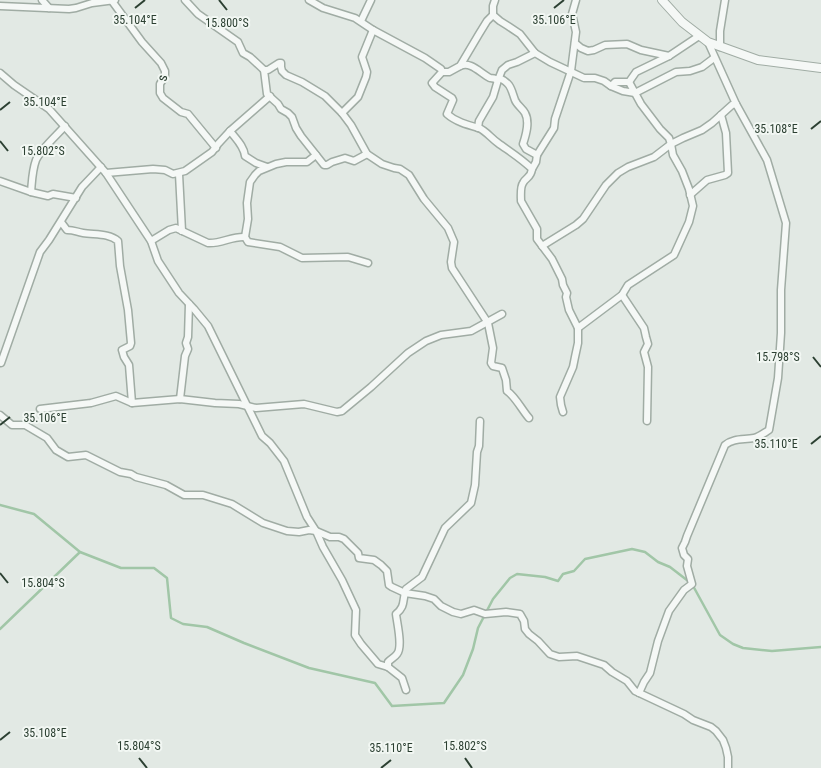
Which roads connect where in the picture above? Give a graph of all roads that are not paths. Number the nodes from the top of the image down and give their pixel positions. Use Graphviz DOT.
graph roads {
  1 [pos="42,0"];
  2 [pos="185,0"];
  3 [pos="309,0"];
  4 [pos="371,0"];
  5 [pos="495,0"];
  6 [pos="576,0"];
  7 [pos="725,0"];
  8 [pos="114,1"];
  9 [pos="666,1"];
  10 [pos="0,6"];
  11 [pos="49,8"];
  12 [pos="493,15"];
  13 [pos="361,21"];
  14 [pos="373,30"];
  15 [pos="699,36"];
  16 [pos="708,42"];
  17 [pos="575,43"];
  18 [pos="720,47"];
  19 [pos="535,52"];
  20 [pos="669,56"];
  21 [pos="714,58"];
  22 [pos="460,66"];
  23 [pos="821,68"];
  24 [pos="264,70"];
  25 [pos="442,72"];
  26 [pos="571,72"];
  27 [pos="0,73"];
  28 [pos="499,79"];
  29 [pos="629,82"];
  30 [pos="611,86"];
  31 [pos="635,94"];
  32 [pos="270,96"];
  33 [pos="736,104"];
  34 [pos="342,113"];
  35 [pos="721,115"];
  36 [pos="65,126"];
  37 [pos="478,128"];
  38 [pos="230,131"];
  39 [pos="671,144"];
  40 [pos="216,148"];
  41 [pos="367,154"];
  42 [pos="316,155"];
  43 [pos="537,155"];
  44 [pos="100,167"];
  45 [pos="267,167"];
  46 [pos="532,168"];
  47 [pos="106,172"];
  48 [pos="179,174"];
  49 [pos="0,181"];
  50 [pos="31,192"];
  51 [pos="690,195"];
  52 [pos="76,198"];
  53 [pos="61,222"];
  54 [pos="182,231"];
  55 [pos="245,237"];
  56 [pos="151,241"];
  57 [pos="542,246"];
  58 [pos="368,263"];
  59 [pos="622,294"];
  60 [pos="189,304"];
  61 [pos="502,314"];
  62 [pos="488,323"];
  63 [pos="578,328"];
  64 [pos="1,363"];
  65 [pos="180,399"];
  66 [pos="132,403"];
  67 [pos="248,406"];
  68 [pos="40,409"];
  69 [pos="564,412"];
  70 [pos="0,415"];
  71 [pos="529,418"];
  72 [pos="480,421"];
  73 [pos="647,421"];
  74 [pos="316,531"];
  75 [pos="405,592"];
  76 [pos="388,667"];
  77 [pos="406,690"];
  78 [pos="639,693"];
  79 [pos="728,768"];
  1 -- 11 [label="street"];
  2 -- 24 [label="street"];
  3 -- 13 [label="street"];
  4 -- 13 [label="street"];
  5 -- 12 [label="street"];
  6 -- 17 [label="street"];
  7 -- 18 [label="street"];
  8 -- 11 [label="street"];
  8 -- 40 [label="street, s"];
  9 -- 15 [label="street"];
  10 -- 11 [label="street"];
  12 -- 19 [label="street"];
  12 -- 22 [label="street"];
  13 -- 14 [label="street"];
  14 -- 25 [label="street"];
  14 -- 34 [label="street"];
  15 -- 16 [label="street"];
  15 -- 20 [label="street"];
  16 -- 18 [label="street"];
  16 -- 21 [label="street"];
  17 -- 20 [label="street"];
  17 -- 26 [label="street"];
  18 -- 23 [label="street"];
  19 -- 26 [label="street"];
  19 -- 28 [label="street"];
  20 -- 29 [label="street"];
  21 -- 31 [label="street"];
  21 -- 33 [label="street"];
  22 -- 25 [label="street"];
  22 -- 28 [label="street"];
  24 -- 32 [label="street"];
  24 -- 34 [label="street"];
  25 -- 37 [label="street"];
  26 -- 30 [label="street"];
  26 -- 43 [label="street"];
  27 -- 36 [label="street"];
  28 -- 37 [label="street"];
  28 -- 43 [label="street"];
  29 -- 30 [label="street"];
  29 -- 31 [label="street"];
  30 -- 31 [label="street"];
  31 -- 39 [label="street"];
  32 -- 38 [label="street"];
  32 -- 42 [label="street"];
  33 -- 35 [label="street"];
  33 -- 78 [label="street"];
  34 -- 41 [label="street"];
  35 -- 39 [label="street"];
  35 -- 51 [label="street"];
  36 -- 44 [label="street"];
  36 -- 50 [label="street"];
  37 -- 46 [label="street"];
  38 -- 40 [label="street"];
  38 -- 45 [label="street"];
  39 -- 51 [label="street"];
  39 -- 57 [label="street"];
  40 -- 48 [label="street"];
  41 -- 42 [label="street"];
  41 -- 62 [label="street"];
  42 -- 45 [label="street"];
  43 -- 46 [label="street"];
  44 -- 47 [label="street"];
  44 -- 52 [label="street"];
  45 -- 55 [label="street"];
  46 -- 57 [label="street"];
  47 -- 48 [label="street"];
  47 -- 56 [label="street"];
  48 -- 54 [label="street"];
  49 -- 50 [label="street"];
  50 -- 52 [label="street"];
  51 -- 59 [label="street"];
  52 -- 53 [label="street"];
  53 -- 64 [label="street"];
  53 -- 66 [label="street"];
  54 -- 55 [label="street"];
  54 -- 56 [label="street"];
  55 -- 58 [label="street"];
  56 -- 60 [label="street"];
  57 -- 63 [label="street"];
  59 -- 63 [label="street"];
  59 -- 73 [label="street"];
  60 -- 65 [label="street"];
  60 -- 67 [label="street"];
  61 -- 62 [label="street"];
  62 -- 67 [label="street"];
  62 -- 71 [label="street"];
  63 -- 69 [label="street"];
  65 -- 66 [label="street"];
  65 -- 67 [label="street"];
  66 -- 68 [label="street"];
  67 -- 74 [label="street"];
  70 -- 74 [label="street"];
  72 -- 75 [label="street"];
  74 -- 75 [label="street"];
  74 -- 76 [label="street"];
  75 -- 76 [label="street"];
  75 -- 78 [label="street"];
  76 -- 77 [label="street"];
  78 -- 79 [label="street"];
}
